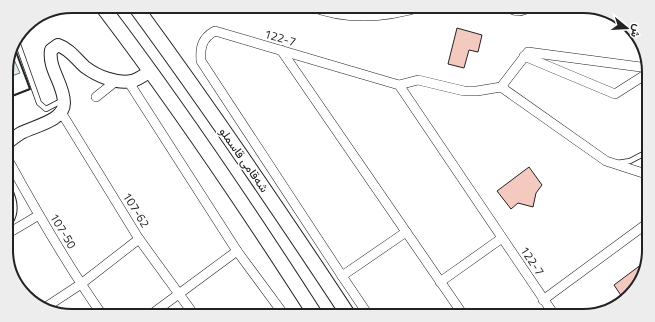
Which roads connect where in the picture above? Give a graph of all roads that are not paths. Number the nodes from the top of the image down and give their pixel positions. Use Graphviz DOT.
graph roads {
  1 [pos="107,13"];
  2 [pos="139,13"];
  3 [pos="335,13"];
  4 [pos="399,13"];
  5 [pos="19,46"];
  6 [pos="281,50"];
  7 [pos="524,56"];
  8 [pos="641,67"];
  9 [pos="151,71"];
  10 [pos="642,76"];
  11 [pos="122,81"];
  12 [pos="399,85"];
  13 [pos="501,87"];
  14 [pos="96,97"];
  15 [pos="64,99"];
  16 [pos="61,112"];
  17 [pos="13,139"];
  18 [pos="642,154"];
  19 [pos="606,161"];
  20 [pos="13,169"];
  21 [pos="642,173"];
  22 [pos="39,215"];
  23 [pos="642,227"];
  24 [pos="13,230"];
  25 [pos="406,232"];
  26 [pos="502,238"];
  27 [pos="139,239"];
  28 [pos="237,251"];
  29 [pos="342,276"];
  30 [pos="440,282"];
  31 [pos="81,284"];
  32 [pos="179,294"];
  33 [pos="543,300"];
  34 [pos="50,304"];
  35 [pos="98,309"];
  36 [pos="159,309"];
  37 [pos="190,309"];
  38 [pos="280,309"];
  39 [pos="311,309"];
  40 [pos="344,309"];
  41 [pos="364,309"];
  42 [pos="459,309"];
  43 [pos="550,309"];
  1 -- 9 [label="main road"];
  2 -- 40 [label="main road, شەقامی قاسملو"];
  3 -- 4 [label="street"];
  5 -- 15 [label="lane"];
  6 -- 12 [label="street, 122-7"];
  6 -- 25 [label="street"];
  6 -- 29 [label="street, 122-7"];
  7 -- 8 [label="street"];
  7 -- 10 [label="street"];
  7 -- 13 [label="street"];
  9 -- 11 [label="street"];
  9 -- 39 [label="main road"];
  11 -- 14 [label="street"];
  11 -- 15 [label="street"];
  11 -- 28 [label="street"];
  12 -- 13 [label="street"];
  12 -- 26 [label="street, 122-7"];
  13 -- 19 [label="street"];
  15 -- 16 [label="street"];
  16 -- 17 [label="street"];
  16 -- 27 [label="street, 107-62"];
  18 -- 19 [label="lane"];
  19 -- 21 [label="street"];
  20 -- 22 [label="street, 107-50"];
  22 -- 24 [label="street"];
  22 -- 31 [label="street, 107-50"];
  23 -- 33 [label="street"];
  25 -- 29 [label="street"];
  25 -- 30 [label="street"];
  26 -- 30 [label="street"];
  26 -- 33 [label="street, 122-7"];
  27 -- 31 [label="street"];
  27 -- 32 [label="street, 107-62"];
  28 -- 32 [label="street"];
  28 -- 38 [label="street"];
  29 -- 41 [label="street, 122-7"];
  30 -- 42 [label="street"];
  31 -- 34 [label="street"];
  31 -- 35 [label="street, 107-50"];
  32 -- 36 [label="street"];
  32 -- 37 [label="street, 107-62"];
  33 -- 43 [label="street, 122-7"];
}
